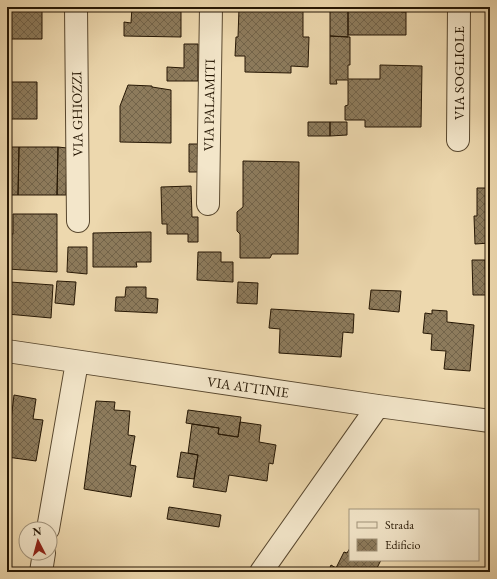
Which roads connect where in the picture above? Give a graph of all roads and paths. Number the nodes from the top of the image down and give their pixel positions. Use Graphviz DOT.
graph roads {
  1 [pos="76,7"];
  2 [pos="211,7"];
  3 [pos="459,7"];
  4 [pos="458,140"];
  5 [pos="208,204"];
  6 [pos="78,221"];
  7 [pos="7,351"];
  8 [pos="77,362"];
  9 [pos="378,406"];
  10 [pos="490,421"];
  11 [pos="49,521"];
  12 [pos="43,561"];
  13 [pos="41,572"];
  14 [pos="262,572"];
  1 -- 6 [label="street, VIA GHIOZZI"];
  2 -- 5 [label="street, VIA PALAMITI"];
  3 -- 4 [label="street, VIA SOGLIOLE"];
  7 -- 8 [label="street, VIA ATTINIE"];
  8 -- 9 [label="street, VIA ATTINIE"];
  8 -- 11 [label="street"];
  9 -- 10 [label="street, VIA ATTINIE"];
  9 -- 14 [label="street"];
  12 -- 13 [label="street"];
}
